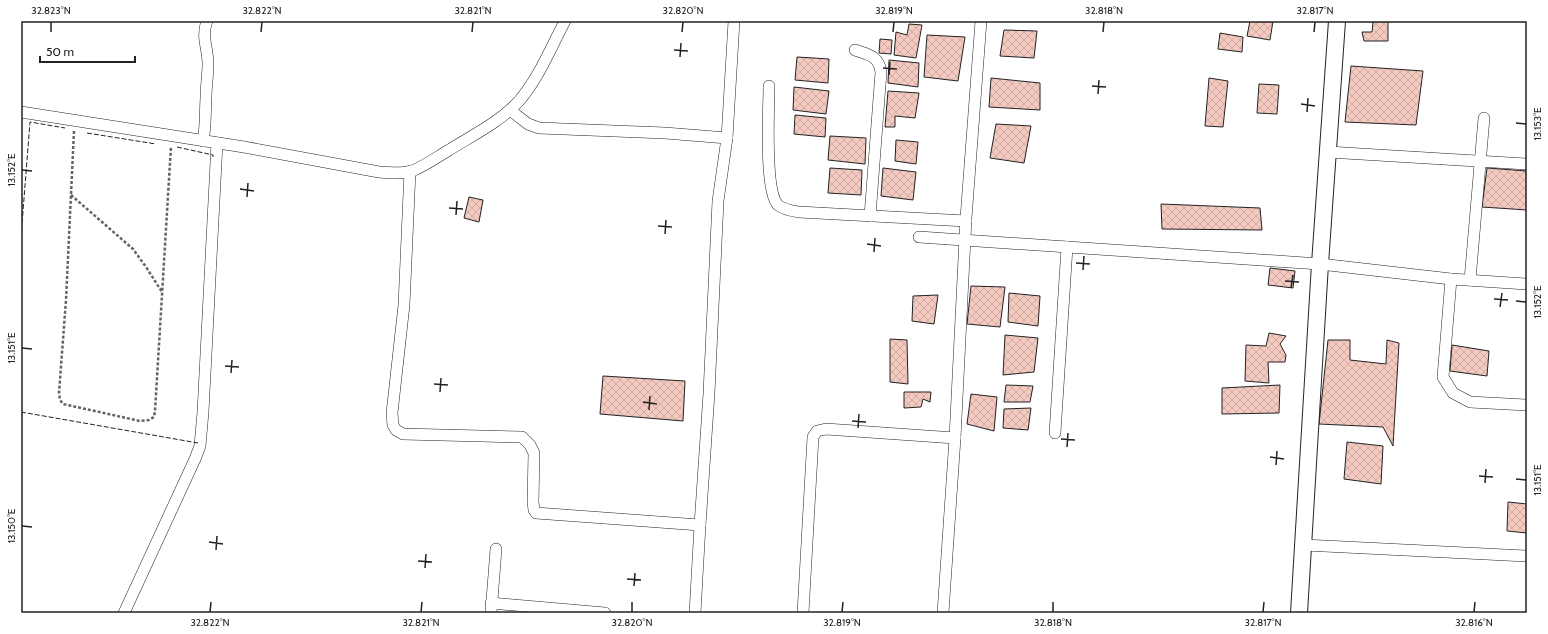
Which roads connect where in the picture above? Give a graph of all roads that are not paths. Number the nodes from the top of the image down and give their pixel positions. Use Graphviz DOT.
graph roads {
  1 [pos="207,21"];
  2 [pos="565,21"];
  3 [pos="734,21"];
  4 [pos="981,21"];
  5 [pos="1337,21"];
  6 [pos="855,50"];
  7 [pos="769,86"];
  8 [pos="510,110"];
  9 [pos="21,112"];
  10 [pos="1484,118"];
  11 [pos="727,138"];
  12 [pos="203,141"];
  13 [pos="217,143"];
  14 [pos="1328,152"];
  15 [pos="1480,161"];
  16 [pos="1527,164"];
  17 [pos="410,171"];
  18 [pos="870,216"];
  19 [pos="966,221"];
  20 [pos="919,238"];
  21 [pos="964,240"];
  22 [pos="1067,246"];
  23 [pos="1320,264"];
  24 [pos="1451,279"];
  25 [pos="1470,280"];
  26 [pos="1527,284"];
  27 [pos="1527,405"];
  28 [pos="1055,433"];
  29 [pos="955,438"];
  30 [pos="700,525"];
  31 [pos="1304,545"];
  32 [pos="496,548"];
  33 [pos="1527,556"];
  34 [pos="491,608"];
  35 [pos="592,612"];
  36 [pos="124,613"];
  37 [pos="605,613"];
  38 [pos="695,613"];
  39 [pos="803,613"];
  40 [pos="943,613"];
  41 [pos="1299,613"];
  1 -- 12 [label="street"];
  2 -- 8 [label="street"];
  3 -- 11 [label="street"];
  4 -- 19 [label="street"];
  5 -- 14 [label="street"];
  6 -- 18 [label="street"];
  7 -- 18 [label="street"];
  8 -- 11 [label="street"];
  8 -- 17 [label="street"];
  9 -- 12 [label="street"];
  10 -- 15 [label="street"];
  11 -- 30 [label="street"];
  12 -- 13 [label="street"];
  13 -- 17 [label="street"];
  13 -- 36 [label="street"];
  14 -- 15 [label="street"];
  14 -- 23 [label="street"];
  15 -- 16 [label="street"];
  15 -- 25 [label="street"];
  17 -- 30 [label="street"];
  18 -- 19 [label="street"];
  19 -- 21 [label="street"];
  20 -- 21 [label="street"];
  21 -- 22 [label="street"];
  21 -- 29 [label="street"];
  22 -- 23 [label="street"];
  22 -- 28 [label="street"];
  23 -- 24 [label="street"];
  23 -- 31 [label="street"];
  24 -- 25 [label="street"];
  24 -- 27 [label="street"];
  25 -- 26 [label="street"];
  29 -- 39 [label="street"];
  29 -- 40 [label="street"];
  30 -- 38 [label="street"];
  31 -- 33 [label="street"];
  31 -- 41 [label="street"];
  32 -- 34 [label="street"];
  34 -- 35 [label="street"];
  35 -- 37 [label="street"];
}
